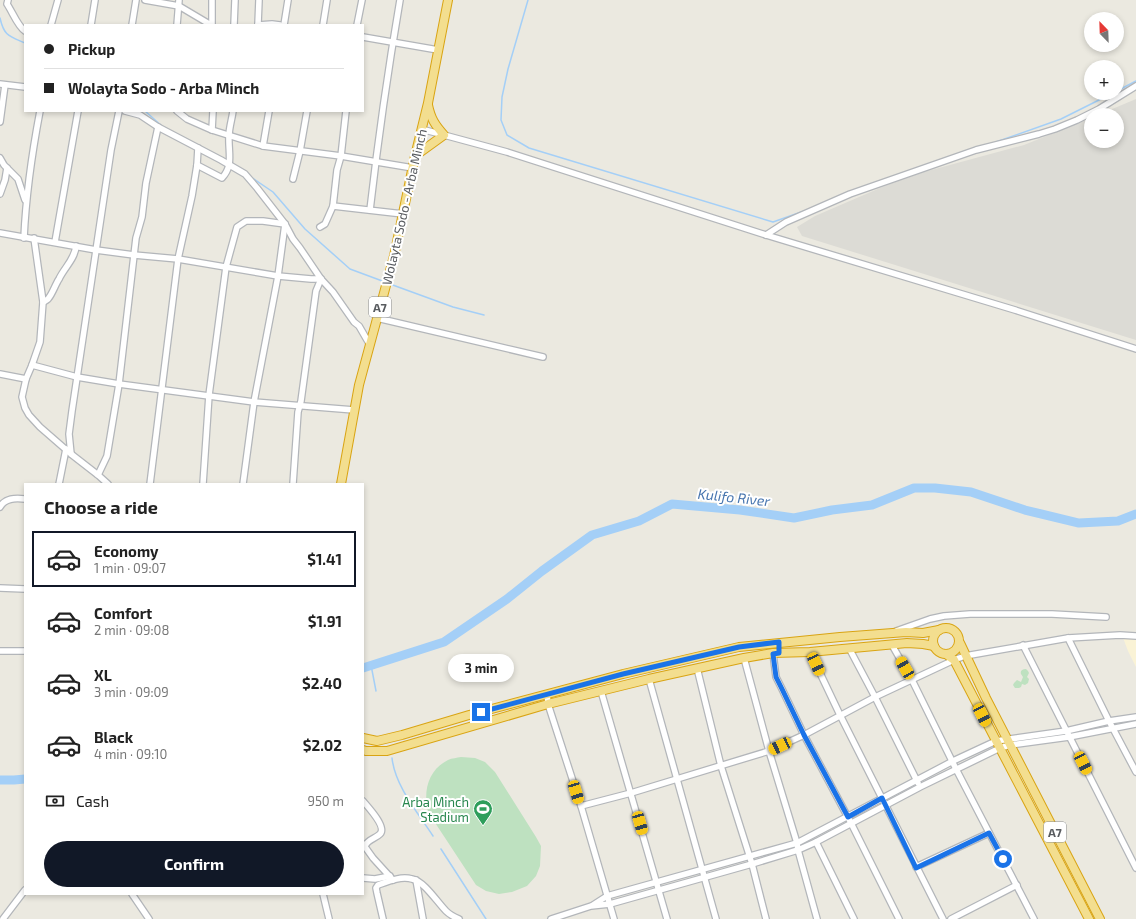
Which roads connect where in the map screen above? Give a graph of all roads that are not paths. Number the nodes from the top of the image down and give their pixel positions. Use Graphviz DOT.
graph roads {
  1 [pos="58,0"];
  2 [pos="95,0"];
  3 [pos="136,0"];
  4 [pos="145,0"];
  5 [pos="212,0"];
  6 [pos="235,0"];
  7 [pos="259,0"];
  8 [pos="288,0"];
  9 [pos="327,0"];
  10 [pos="362,0"];
  11 [pos="400,0"];
  12 [pos="448,0"];
  13 [pos="5,2"];
  14 [pos="179,3"];
  15 [pos="51,24"];
  16 [pos="91,24"];
  17 [pos="132,24"];
  18 [pos="177,24"];
  19 [pos="210,24"];
  20 [pos="212,24"];
  21 [pos="234,24"];
  22 [pos="258,24"];
  23 [pos="284,24"];
  24 [pos="323,24"];
  25 [pos="357,24"];
  26 [pos="24,30"];
  27 [pos="364,37"];
  28 [pos="393,42"];
  29 [pos="438,50"];
  30 [pos="3,84"];
  31 [pos="1136,86"];
  32 [pos="24,87"];
  33 [pos="428,103"];
  34 [pos="40,112"];
  35 [pos="78,112"];
  36 [pos="119,112"];
  37 [pos="129,112"];
  38 [pos="178,112"];
  39 [pos="213,112"];
  40 [pos="233,112"];
  41 [pos="269,112"];
  42 [pos="307,112"];
  43 [pos="346,112"];
  44 [pos="0,122"];
  45 [pos="158,127"];
  46 [pos="212,130"];
  47 [pos="421,130"];
  48 [pos="229,135"];
  49 [pos="444,135"];
  50 [pos="263,146"];
  51 [pos="198,148"];
  52 [pos="300,151"];
  53 [pos="341,156"];
  54 [pos="415,156"];
  55 [pos="0,158"];
  56 [pos="375,163"];
  57 [pos="197,166"];
  58 [pos="230,166"];
  59 [pos="413,168"];
  60 [pos="0,170"];
  61 [pos="7,171"];
  62 [pos="293,179"];
  63 [pos="0,194"];
  64 [pos="26,202"];
  65 [pos="333,206"];
  66 [pos="370,210"];
  67 [pos="403,214"];
  68 [pos="285,224"];
  69 [pos="320,227"];
  70 [pos="0,233"];
  71 [pos="766,235"];
  72 [pos="24,238"];
  73 [pos="34,238"];
  74 [pos="55,242"];
  75 [pos="76,246"];
  76 [pos="96,250"];
  77 [pos="134,255"];
  78 [pos="178,259"];
  79 [pos="226,267"];
  80 [pos="278,276"];
  81 [pos="321,279"];
  82 [pos="43,302"];
  83 [pos="377,318"];
  84 [pos="370,345"];
  85 [pos="1136,348"];
  86 [pos="543,357"];
  87 [pos="32,365"];
  88 [pos="0,374"];
  89 [pos="77,377"];
  90 [pos="26,379"];
  91 [pos="119,384"];
  92 [pos="162,389"];
  93 [pos="209,395"];
  94 [pos="254,402"];
  95 [pos="300,406"];
  96 [pos="354,410"];
  97 [pos="66,449"];
  98 [pos="71,454"];
  99 [pos="98,474"];
  100 [pos="59,483"];
  101 [pos="107,483"];
  102 [pos="150,483"];
  103 [pos="203,483"];
  104 [pos="243,483"];
  105 [pos="293,483"];
  106 [pos="340,483"];
  107 [pos="24,499"];
  108 [pos="0,507"];
  109 [pos="0,588"];
  110 [pos="24,589"];
  111 [pos="1106,617"];
  112 [pos="940,630"];
  113 [pos="888,633"];
  114 [pos="1136,636"];
  115 [pos="1068,638"];
  116 [pos="779,642"];
  117 [pos="960,643"];
  118 [pos="892,645"];
  119 [pos="1023,645"];
  120 [pos="934,646"];
  121 [pos="849,648"];
  122 [pos="0,651"];
  123 [pos="24,652"];
  124 [pos="810,652"];
  125 [pos="776,653"];
  126 [pos="946,654"];
  127 [pos="965,656"];
  128 [pos="744,658"];
  129 [pos="954,660"];
  130 [pos="697,668"];
  131 [pos="648,679"];
  132 [pos="912,680"];
  133 [pos="601,691"];
  134 [pos="547,694"];
  135 [pos="875,697"];
  136 [pos="548,704"];
  137 [pos="469,715"];
  138 [pos="840,716"];
  139 [pos="1136,717"];
  140 [pos="1110,722"];
  141 [pos="1136,724"];
  142 [pos="472,726"];
  143 [pos="1114,729"];
  144 [pos="1066,731"];
  145 [pos="804,735"];
  146 [pos="1069,737"];
  147 [pos="364,738"];
  148 [pos="1009,742"];
  149 [pos="998,744"];
  150 [pos="364,750"];
  151 [pos="769,751"];
  152 [pos="953,761"];
  153 [pos="721,766"];
  154 [pos="956,769"];
  155 [pos="1136,772"];
  156 [pos="677,780"];
  157 [pos="916,780"];
  158 [pos="920,787"];
  159 [pos="631,793"];
  160 [pos="882,798"];
  161 [pos="364,802"];
  162 [pos="885,805"];
  163 [pos="581,806"];
  164 [pos="848,817"];
  165 [pos="851,823"];
  166 [pos="989,833"];
  167 [pos="816,842"];
  168 [pos="797,843"];
  169 [pos="364,845"];
  170 [pos="798,850"];
  171 [pos="749,857"];
  172 [pos="752,864"];
  173 [pos="916,868"];
  174 [pos="1136,868"];
  175 [pos="702,870"];
  176 [pos="364,878"];
  177 [pos="392,878"];
  178 [pos="704,878"];
  179 [pos="416,880"];
  180 [pos="657,882"];
  181 [pos="1017,885"];
  182 [pos="659,890"];
  183 [pos="24,891"];
  184 [pos="133,895"];
  185 [pos="138,895"];
  186 [pos="323,895"];
  187 [pos="607,896"];
  188 [pos="136,900"];
  189 [pos="610,904"];
  190 [pos="591,906"];
  191 [pos="456,918"];
  192 [pos="3,919"];
  193 [pos="149,919"];
  194 [pos="328,919"];
  195 [pos="383,919"];
  196 [pos="423,919"];
  197 [pos="551,919"];
  198 [pos="614,919"];
  199 [pos="667,919"];
  200 [pos="716,919"];
  201 [pos="766,919"];
  202 [pos="817,919"];
  203 [pos="854,919"];
  204 [pos="899,919"];
  205 [pos="943,919"];
  206 [pos="951,919"];
  207 [pos="1034,919"];
  208 [pos="1089,919"];
  209 [pos="1100,919"];
  1 -- 15 [label="street"];
  2 -- 16 [label="street"];
  3 -- 17 [label="street"];
  4 -- 14 [label="street"];
  5 -- 20 [label="street"];
  6 -- 21 [label="street"];
  7 -- 22 [label="street"];
  8 -- 23 [label="street"];
  9 -- 24 [label="street"];
  10 -- 25 [label="street"];
  11 -- 28 [label="street"];
  12 -- 29 [label="highway, Wolayta Sodo - Arba Minch / A7"];
  13 -- 26 [label="street"];
  14 -- 18 [label="street"];
  14 -- 19 [label="street"];
  27 -- 28 [label="street"];
  28 -- 29 [label="street"];
  28 -- 56 [label="street"];
  29 -- 33 [label="highway, Wolayta Sodo - Arba Minch / A7"];
  30 -- 32 [label="street"];
  30 -- 44 [label="street"];
  31 -- 71 [label="street"];
  33 -- 47 [label="highway, Wolayta Sodo - Arba Minch / A7"];
  33 -- 49 [label="highway"];
  34 -- 64 [label="street"];
  35 -- 74 [label="street"];
  36 -- 76 [label="street"];
  37 -- 45 [label="street"];
  38 -- 46 [label="street"];
  39 -- 46 [label="street"];
  40 -- 48 [label="street"];
  41 -- 50 [label="street"];
  42 -- 52 [label="street"];
  43 -- 53 [label="street"];
  45 -- 51 [label="street"];
  45 -- 77 [label="street"];
  46 -- 48 [label="street"];
  47 -- 49 [label="street"];
  47 -- 54 [label="highway, Wolayta Sodo - Arba Minch / A7"];
  48 -- 50 [label="street"];
  48 -- 58 [label="street"];
  49 -- 54 [label="highway"];
  49 -- 71 [label="street"];
  50 -- 52 [label="street"];
  51 -- 57 [label="street"];
  51 -- 58 [label="street"];
  52 -- 53 [label="street"];
  52 -- 62 [label="street"];
  53 -- 56 [label="street"];
  53 -- 65 [label="street"];
  54 -- 59 [label="highway, Wolayta Sodo - Arba Minch / A7"];
  55 -- 61 [label="street"];
  56 -- 59 [label="street"];
  56 -- 66 [label="street"];
  57 -- 58 [label="street"];
  57 -- 78 [label="street"];
  58 -- 68 [label="street"];
  59 -- 67 [label="highway, Wolayta Sodo - Arba Minch / A7"];
  60 -- 61 [label="street"];
  61 -- 63 [label="street"];
  61 -- 64 [label="street"];
  64 -- 72 [label="street"];
  65 -- 66 [label="street"];
  65 -- 69 [label="street"];
  66 -- 67 [label="street"];
  67 -- 83 [label="highway, Wolayta Sodo - Arba Minch / A7"];
  68 -- 79 [label="street"];
  68 -- 80 [label="street"];
  68 -- 81 [label="street"];
  70 -- 72 [label="street"];
  71 -- 85 [label="street"];
  72 -- 73 [label="street"];
  73 -- 74 [label="street"];
  73 -- 82 [label="street"];
  74 -- 75 [label="street"];
  75 -- 76 [label="street"];
  75 -- 82 [label="street"];
  76 -- 77 [label="street"];
  76 -- 89 [label="street"];
  77 -- 78 [label="street"];
  77 -- 91 [label="street"];
  78 -- 79 [label="street"];
  78 -- 92 [label="street"];
  79 -- 80 [label="street"];
  79 -- 93 [label="street"];
  80 -- 81 [label="street"];
  80 -- 94 [label="street"];
  81 -- 84 [label="street"];
  81 -- 95 [label="street"];
  82 -- 87 [label="street"];
  83 -- 84 [label="highway, Wolayta Sodo - Arba Minch / A7"];
  83 -- 86 [label="street"];
  84 -- 96 [label="highway, Wolayta Sodo - Arba Minch / A7"];
  87 -- 89 [label="street"];
  87 -- 90 [label="street"];
  88 -- 90 [label="street"];
  89 -- 91 [label="street"];
  89 -- 98 [label="street"];
  90 -- 97 [label="street"];
  91 -- 92 [label="street"];
  91 -- 99 [label="street"];
  92 -- 93 [label="street"];
  92 -- 102 [label="street"];
  93 -- 94 [label="street"];
  93 -- 103 [label="street"];
  94 -- 95 [label="street"];
  94 -- 104 [label="street"];
  95 -- 96 [label="street"];
  95 -- 105 [label="street"];
  96 -- 106 [label="highway, Wolayta Sodo - Arba Minch / A7"];
  97 -- 98 [label="street"];
  97 -- 100 [label="street"];
  98 -- 99 [label="street"];
  99 -- 101 [label="street"];
  107 -- 108 [label="street"];
  109 -- 110 [label="street"];
  111 -- 113 [label="street"];
  112 -- 113 [label="highway, A7"];
  112 -- 117 [label="highway, A7"];
  112 -- 120 [label="highway"];
  113 -- 116 [label="highway, A7"];
  114 -- 115 [label="street"];
  115 -- 119 [label="street"];
  115 -- 140 [label="street"];
  116 -- 125 [label="highway"];
  116 -- 134 [label="highway, A7"];
  117 -- 126 [label="highway"];
  117 -- 127 [label="highway, A7"];
  118 -- 120 [label="highway, A7"];
  118 -- 121 [label="highway, A7"];
  118 -- 132 [label="street"];
  119 -- 127 [label="street"];
  119 -- 144 [label="street"];
  120 -- 126 [label="highway, A7"];
  121 -- 124 [label="highway, A7"];
  121 -- 135 [label="street"];
  122 -- 123 [label="street"];
  124 -- 125 [label="highway, A7"];
  124 -- 138 [label="street"];
  125 -- 128 [label="highway, A7"];
  125 -- 145 [label="street"];
  126 -- 129 [label="highway, A7"];
  127 -- 129 [label="street"];
  127 -- 148 [label="highway, A7"];
  128 -- 130 [label="highway, A7"];
  128 -- 151 [label="street"];
  129 -- 132 [label="street"];
  129 -- 149 [label="highway, A7"];
  130 -- 131 [label="highway, A7"];
  130 -- 153 [label="street"];
  131 -- 133 [label="highway, A7"];
  131 -- 156 [label="street"];
  132 -- 135 [label="street"];
  132 -- 152 [label="street"];
  133 -- 136 [label="highway, A7"];
  133 -- 159 [label="street"];
  134 -- 136 [label="street"];
  134 -- 137 [label="highway, A7"];
  135 -- 138 [label="street"];
  135 -- 157 [label="street"];
  136 -- 142 [label="highway, A7"];
  136 -- 163 [label="street"];
  137 -- 142 [label="highway"];
  137 -- 147 [label="highway, A7"];
  138 -- 145 [label="street"];
  138 -- 160 [label="street"];
  139 -- 140 [label="street"];
  140 -- 143 [label="street"];
  140 -- 144 [label="street"];
  141 -- 143 [label="street"];
  142 -- 150 [label="highway, A7"];
  143 -- 146 [label="street"];
  143 -- 155 [label="street"];
  144 -- 146 [label="street"];
  144 -- 148 [label="street"];
  145 -- 151 [label="street"];
  145 -- 164 [label="street"];
  146 -- 148 [label="street"];
  146 -- 174 [label="street"];
  148 -- 149 [label="street"];
  148 -- 209 [label="highway, A7"];
  149 -- 152 [label="street"];
  149 -- 154 [label="street"];
  149 -- 208 [label="highway, A7"];
  151 -- 153 [label="street"];
  151 -- 168 [label="street"];
  152 -- 154 [label="street"];
  152 -- 157 [label="street"];
  153 -- 156 [label="street"];
  153 -- 171 [label="street"];
  154 -- 158 [label="street"];
  154 -- 166 [label="street"];
  156 -- 159 [label="street"];
  156 -- 175 [label="street"];
  157 -- 158 [label="street"];
  157 -- 160 [label="street"];
  158 -- 162 [label="street"];
  159 -- 163 [label="street"];
  159 -- 180 [label="street"];
  160 -- 162 [label="street"];
  160 -- 164 [label="street"];
  161 -- 169 [label="street"];
  162 -- 165 [label="street"];
  162 -- 173 [label="street"];
  163 -- 187 [label="street"];
  164 -- 165 [label="street"];
  164 -- 168 [label="street"];
  165 -- 167 [label="street"];
  165 -- 204 [label="street"];
  166 -- 173 [label="street"];
  166 -- 181 [label="street"];
  167 -- 170 [label="street"];
  167 -- 203 [label="street"];
  168 -- 170 [label="street"];
  168 -- 171 [label="street"];
  169 -- 177 [label="street"];
  170 -- 172 [label="street"];
  170 -- 202 [label="street"];
  171 -- 172 [label="street"];
  171 -- 175 [label="street"];
  172 -- 178 [label="street"];
  172 -- 201 [label="street"];
  173 -- 205 [label="street"];
  175 -- 178 [label="street"];
  175 -- 180 [label="street"];
  176 -- 177 [label="street"];
  177 -- 179 [label="street"];
  177 -- 195 [label="street"];
  178 -- 182 [label="street"];
  178 -- 200 [label="street"];
  179 -- 191 [label="street"];
  179 -- 196 [label="street"];
  180 -- 182 [label="street"];
  180 -- 187 [label="street"];
  181 -- 206 [label="street"];
  181 -- 207 [label="street"];
  182 -- 189 [label="street"];
  182 -- 199 [label="street"];
  183 -- 192 [label="street"];
  184 -- 188 [label="street"];
  185 -- 188 [label="street"];
  186 -- 194 [label="street"];
  187 -- 189 [label="street"];
  187 -- 190 [label="street"];
  188 -- 193 [label="street"];
  189 -- 190 [label="street"];
  189 -- 198 [label="street"];
  190 -- 197 [label="street"];
}
